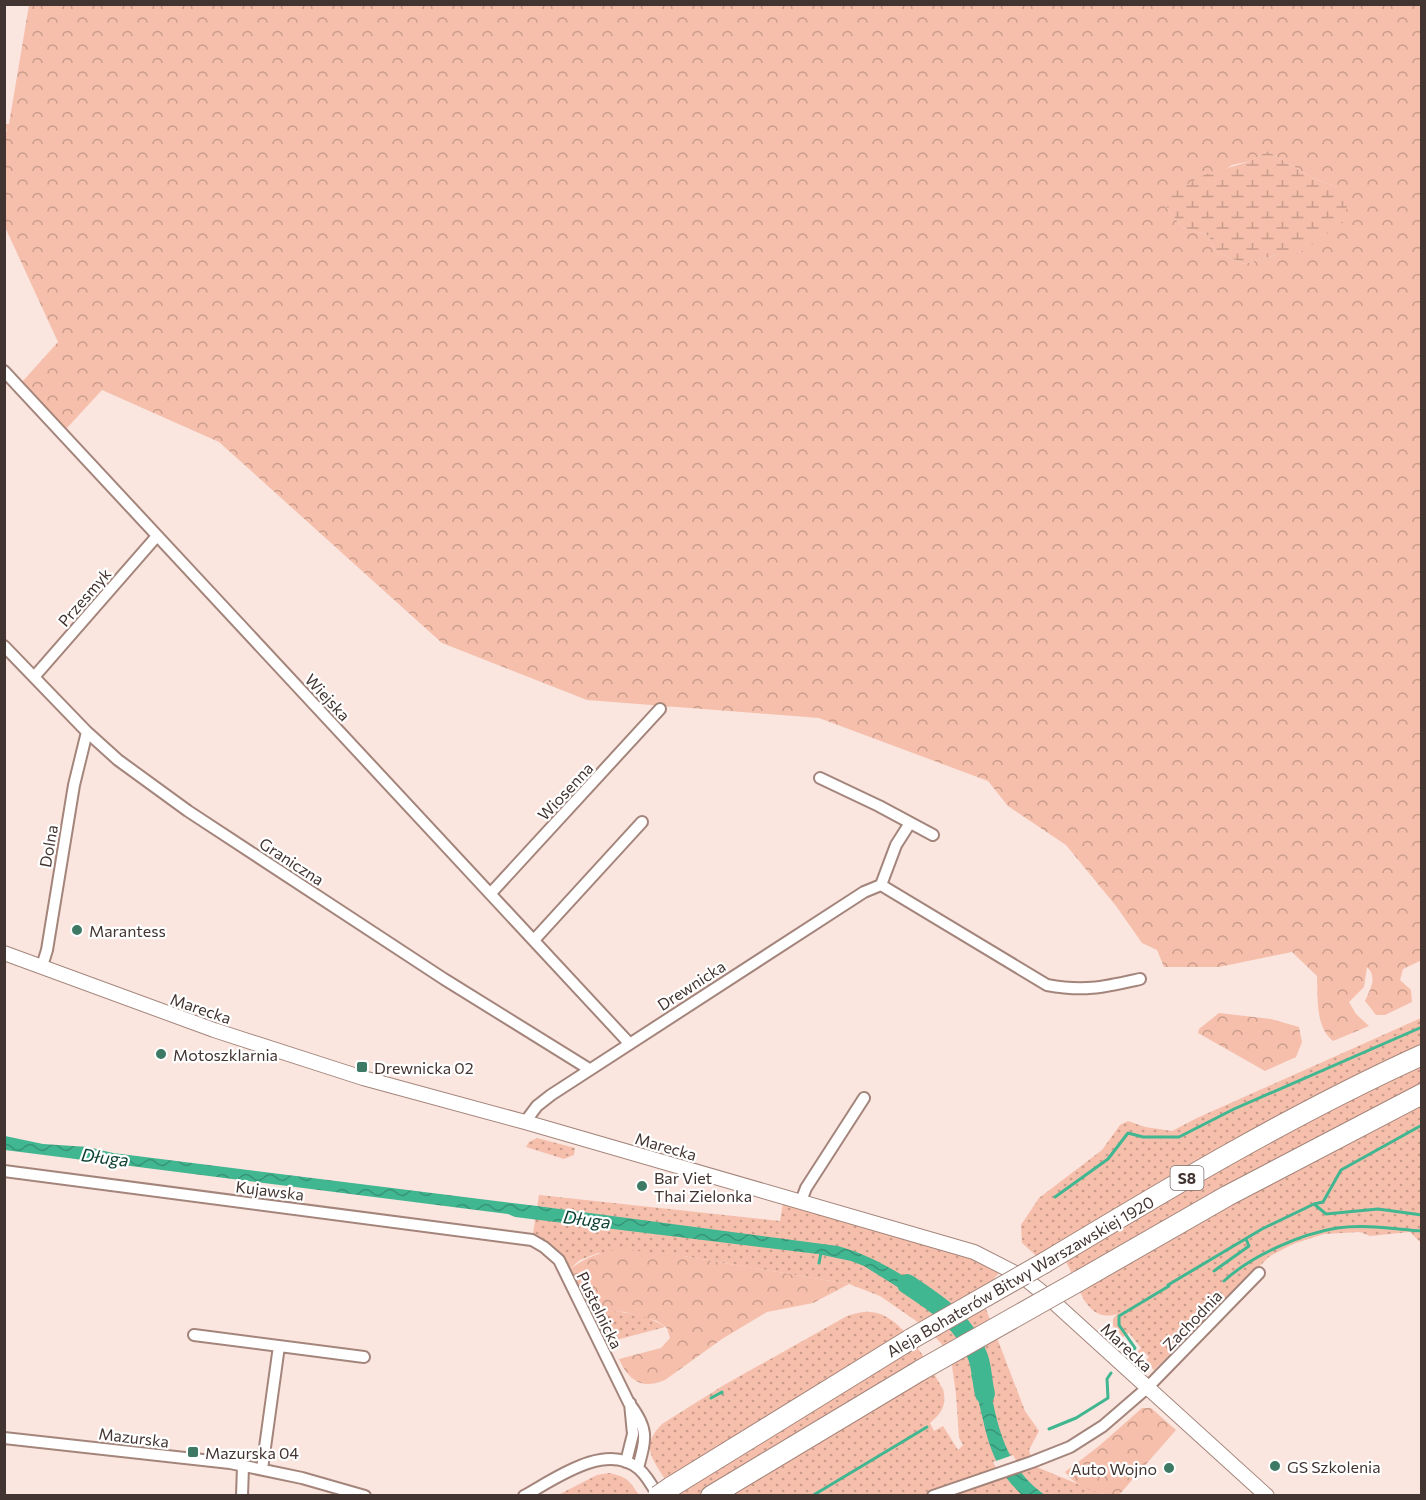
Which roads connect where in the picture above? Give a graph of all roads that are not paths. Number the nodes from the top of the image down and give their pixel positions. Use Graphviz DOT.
graph roads {
  1 [pos="4,371"];
  2 [pos="157,536"];
  3 [pos="4,646"];
  4 [pos="34,677"];
  5 [pos="660,709"];
  6 [pos="87,732"];
  7 [pos="819,778"];
  8 [pos="642,822"];
  9 [pos="910,824"];
  10 [pos="933,835"];
  11 [pos="881,885"];
  12 [pos="491,893"];
  13 [pos="534,940"];
  14 [pos="4,953"];
  15 [pos="42,966"];
  16 [pos="1140,979"];
  17 [pos="629,1043"];
  18 [pos="1422,1055"];
  19 [pos="589,1069"];
  20 [pos="1422,1094"];
  21 [pos="864,1098"];
  22 [pos="525,1122"];
  23 [pos="4,1171"];
  24 [pos="801,1202"];
  25 [pos="532,1240"];
  26 [pos="1259,1273"];
  27 [pos="194,1335"];
  28 [pos="279,1346"];
  29 [pos="364,1357"];
  30 [pos="1147,1388"];
  31 [pos="630,1403"];
  32 [pos="4,1438"];
  33 [pos="626,1462"];
  34 [pos="243,1466"];
  35 [pos="638,1468"];
  36 [pos="262,1469"];
  37 [pos="662,1493"];
  38 [pos="242,1496"];
  39 [pos="364,1496"];
  40 [pos="524,1496"];
  41 [pos="711,1496"];
  42 [pos="933,1496"];
  43 [pos="1267,1496"];
  1 -- 2 [label="street, Wiejska"];
  2 -- 4 [label="street, Przesmyk"];
  2 -- 12 [label="street, Wiejska"];
  3 -- 4 [label="street, Graniczna"];
  4 -- 6 [label="street, Graniczna"];
  5 -- 12 [label="street, Wiosenna"];
  6 -- 15 [label="street, Dolna"];
  6 -- 19 [label="street, Graniczna"];
  7 -- 9 [label="street"];
  8 -- 13 [label="street"];
  9 -- 10 [label="street"];
  9 -- 11 [label="street"];
  11 -- 16 [label="street"];
  11 -- 17 [label="street, Drewnicka"];
  12 -- 13 [label="street, Wiejska"];
  13 -- 17 [label="street, Wiejska"];
  14 -- 15 [label="street, Marecka"];
  15 -- 22 [label="street, Marecka"];
  17 -- 19 [label="street, Drewnicka"];
  18 -- 37 [label="highway, Aleja Bohaterów Bitwy Warszawskiej 1920 / S8, bridge"];
  19 -- 22 [label="street, Drewnicka"];
  20 -- 41 [label="highway, Aleja Bohaterów Bitwy Warszawskiej 1920 / S8, bridge"];
  21 -- 24 [label="street"];
  22 -- 24 [label="street, Marecka"];
  23 -- 25 [label="street, Kujawska"];
  24 -- 30 [label="street, Marecka"];
  25 -- 31 [label="street, Pustelnicka"];
  26 -- 30 [label="street, Zachodnia"];
  27 -- 28 [label="street"];
  28 -- 29 [label="street"];
  28 -- 36 [label="street"];
  30 -- 42 [label="street, Zachodnia"];
  30 -- 43 [label="street, Marecka"];
  31 -- 33 [label="street, Pustelnicka"];
  31 -- 35 [label="street, Pustelnicka"];
  32 -- 34 [label="street, Mazurska"];
  33 -- 35 [label="street"];
  33 -- 40 [label="street"];
  34 -- 36 [label="street, Mazurska"];
  34 -- 38 [label="street"];
  35 -- 37 [label="street"];
  36 -- 39 [label="street, Mazurska"];
}
